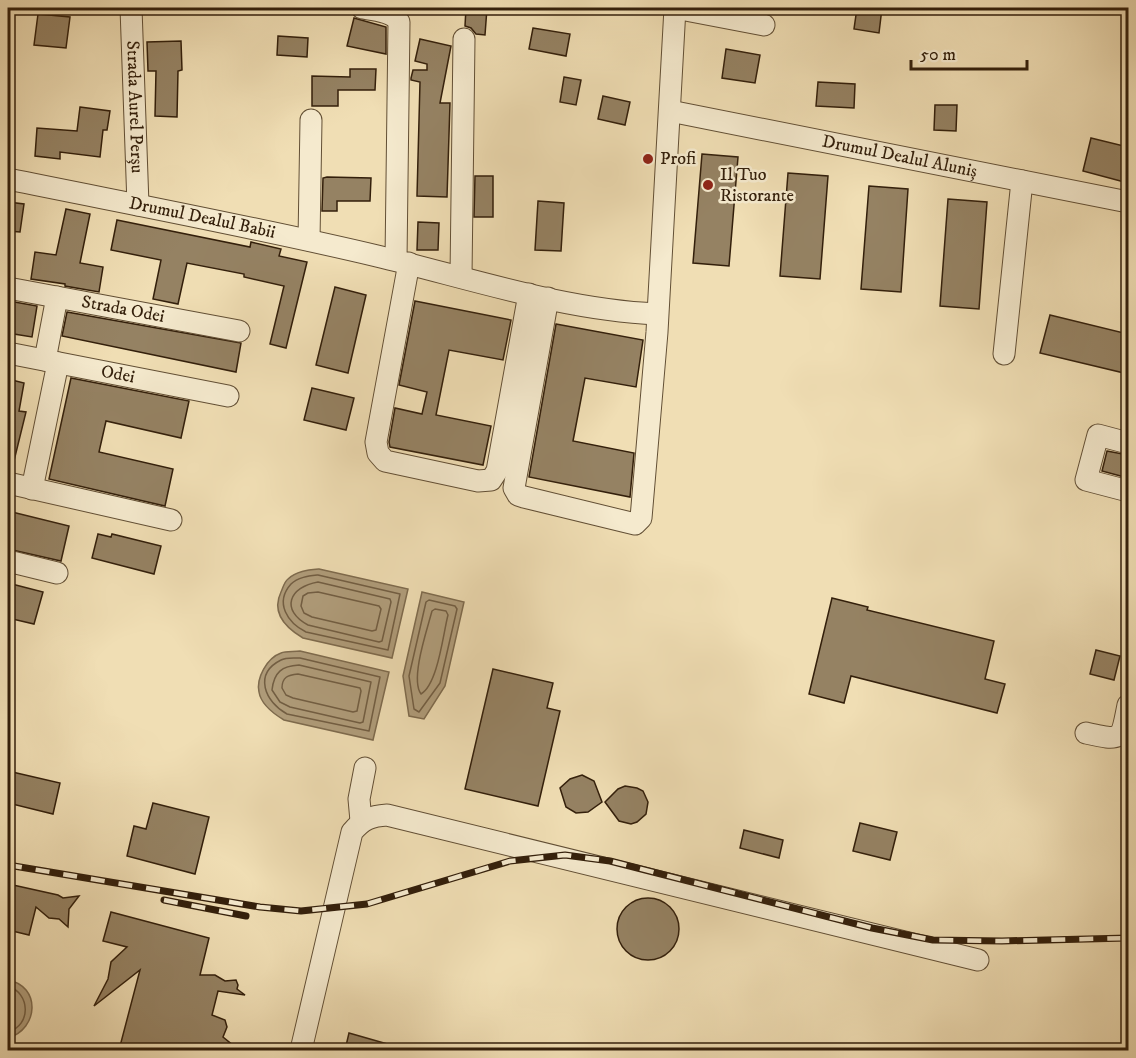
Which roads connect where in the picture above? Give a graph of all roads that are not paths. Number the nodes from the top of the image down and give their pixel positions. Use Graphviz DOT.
graph roads {
  1 [pos="131,8"];
  2 [pos="362,8"];
  3 [pos="675,8"];
  4 [pos="764,25"];
  5 [pos="464,39"];
  6 [pos="670,111"];
  7 [pos="311,120"];
  8 [pos="8,179"];
  9 [pos="1022,181"];
  10 [pos="1128,202"];
  11 [pos="138,205"];
  12 [pos="309,240"];
  13 [pos="403,262"];
  14 [pos="461,276"];
  15 [pos="8,288"];
  16 [pos="539,296"];
  17 [pos="57,297"];
  18 [pos="657,314"];
  19 [pos="239,331"];
  20 [pos="8,353"];
  21 [pos="1004,354"];
  22 [pos="52,362"];
  23 [pos="228,396"];
  24 [pos="1128,443"];
  25 [pos="8,483"];
  26 [pos="32,489"];
  27 [pos="1128,491"];
  28 [pos="171,520"];
  29 [pos="8,561"];
  30 [pos="57,573"];
  31 [pos="1128,705"];
  32 [pos="1086,733"];
  33 [pos="365,768"];
  34 [pos="361,821"];
  35 [pos="978,960"];
  36 [pos="301,1050"];
  1 -- 11 [label="street, Strada Aurel Perșu"];
  2 -- 13 [label="street"];
  3 -- 4 [label="street"];
  3 -- 6 [label="street"];
  5 -- 14 [label="street"];
  6 -- 9 [label="street, Drumul Dealul Aluniș"];
  6 -- 18 [label="street"];
  7 -- 12 [label="street"];
  8 -- 11 [label="street, Drumul Dealul Babii"];
  9 -- 10 [label="street, Drumul Dealul Aluniș"];
  9 -- 21 [label="street"];
  11 -- 12 [label="street, Drumul Dealul Babii"];
  12 -- 13 [label="street, Drumul Dealul Babii"];
  13 -- 14 [label="street, Drumul Dealul Babii"];
  13 -- 16 [label="street"];
  14 -- 16 [label="street, Drumul Dealul Babii"];
  15 -- 17 [label="street, Strada Odei"];
  16 -- 18 [label="street, Drumul Dealul Babii"];
  16 -- 18 [label="street"];
  17 -- 19 [label="street, Strada Odei"];
  17 -- 22 [label="street"];
  20 -- 22 [label="street, Odei"];
  22 -- 23 [label="street, Odei"];
  22 -- 26 [label="street"];
  24 -- 27 [label="street"];
  25 -- 26 [label="street"];
  26 -- 28 [label="street"];
  29 -- 30 [label="street"];
  31 -- 32 [label="street"];
  33 -- 34 [label="street"];
  34 -- 35 [label="street"];
  34 -- 36 [label="street"];
}
